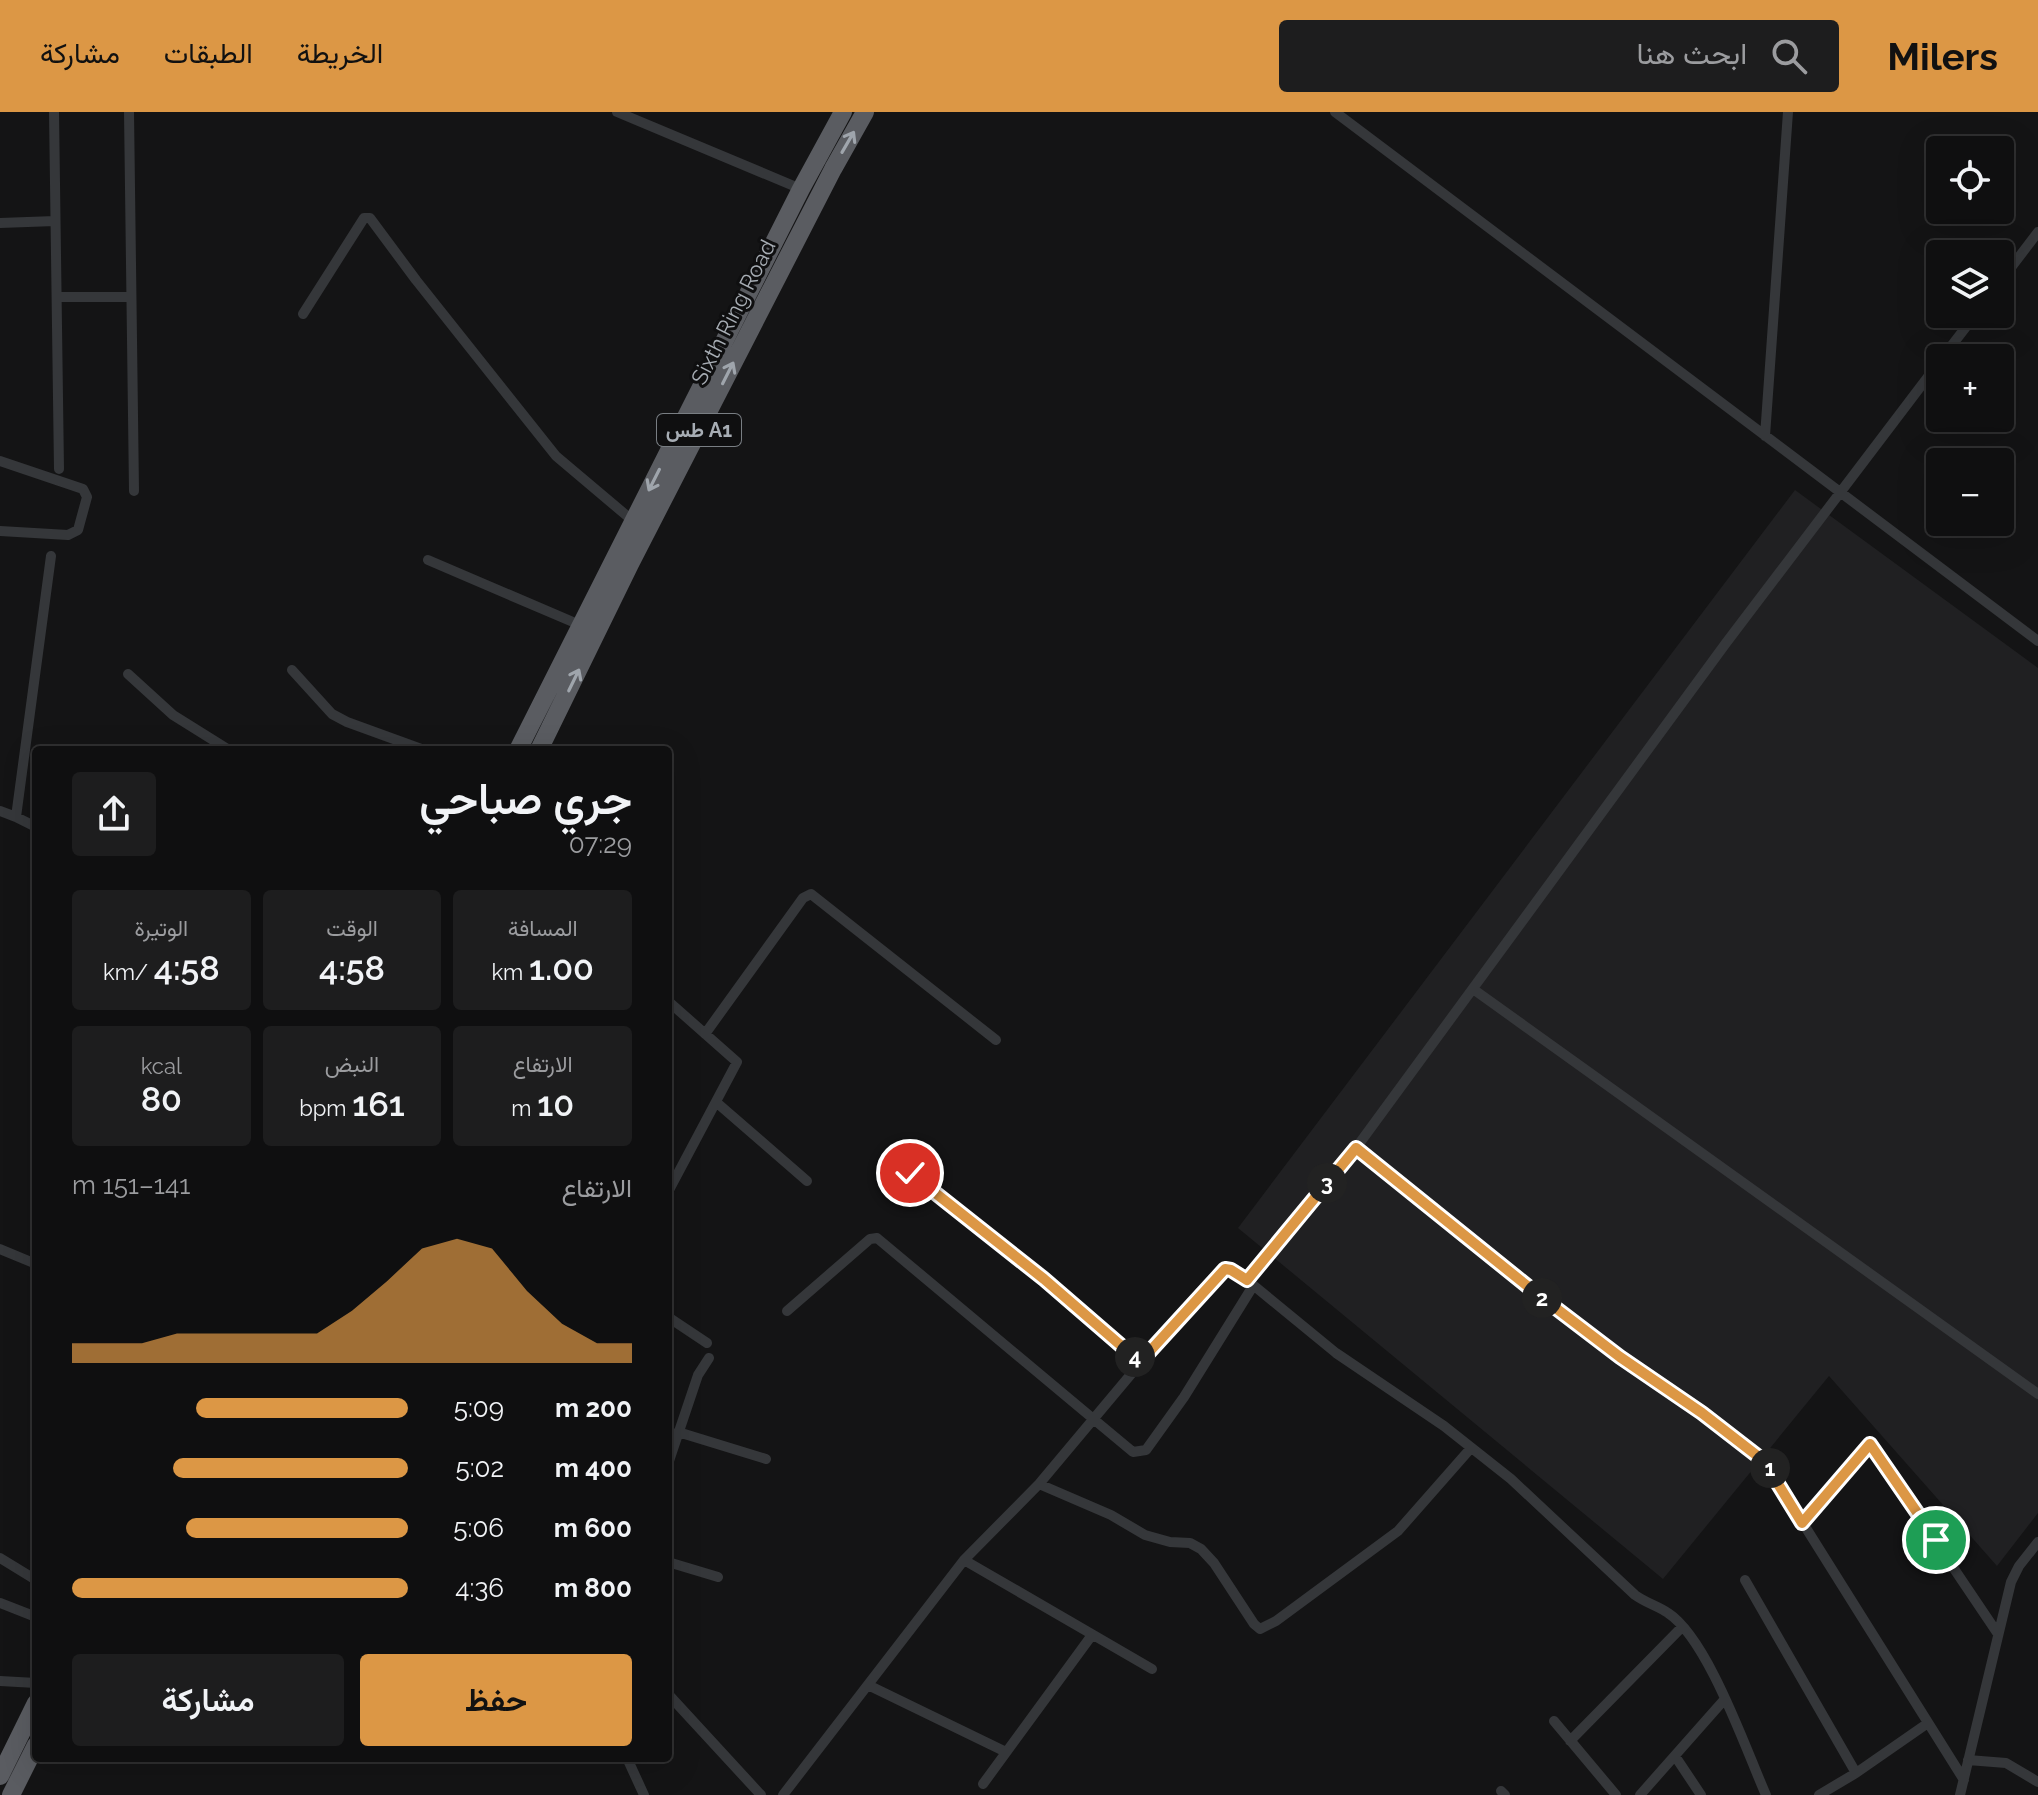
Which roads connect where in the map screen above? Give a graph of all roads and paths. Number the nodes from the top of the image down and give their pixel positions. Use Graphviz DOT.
graph roads {
  1 [pos="54,112"];
  2 [pos="129,112"];
  3 [pos="617,112"];
  4 [pos="843,112"];
  5 [pos="865,112"];
  6 [pos="1335,112"];
  7 [pos="1788,112"];
  8 [pos="816,159"];
  9 [pos="833,169"];
  10 [pos="801,189"];
  11 [pos="55,221"];
  12 [pos="0,223"];
  13 [pos="2038,232"];
  14 [pos="2014,264"];
  15 [pos="57,297"];
  16 [pos="131,297"];
  17 [pos="303,314"];
  18 [pos="1965,328"];
  19 [pos="1953,344"];
  20 [pos="1926,380"];
  21 [pos="1765,436"];
  22 [pos="0,461"];
  23 [pos="59,469"];
  24 [pos="134,491"];
  25 [pos="1840,494"];
  26 [pos="633,521"];
  27 [pos="0,531"];
  28 [pos="51,556"];
  29 [pos="428,560"];
  30 [pos="580,625"];
  31 [pos="2038,641"];
  32 [pos="292,670"];
  33 [pos="128,674"];
  34 [pos="223,746"];
  35 [pos="413,746"];
  36 [pos="520,746"];
  37 [pos="541,746"];
  38 [pos="0,811"];
  39 [pos="16,817"];
  40 [pos="32,825"];
  41 [pos="1473,989"];
  42 [pos="672,1005"];
  43 [pos="705,1034"];
  44 [pos="996,1040"];
  45 [pos="716,1102"];
  46 [pos="1356,1148"];
  47 [pos="807,1181"];
  48 [pos="672,1184"];
  49 [pos="891,1189"];
  50 [pos="0,1249"];
  51 [pos="32,1262"];
  52 [pos="1250,1283"];
  53 [pos="787,1311"];
  54 [pos="672,1320"];
  55 [pos="707,1343"];
  56 [pos="709,1358"];
  57 [pos="1140,1362"];
  58 [pos="2038,1394"];
  59 [pos="1094,1417"];
  60 [pos="678,1432"];
  61 [pos="1471,1448"];
  62 [pos="672,1451"];
  63 [pos="766,1459"];
  64 [pos="1039,1484"];
  65 [pos="1802,1523"];
  66 [pos="2038,1542"];
  67 [pos="0,1558"];
  68 [pos="964,1560"];
  69 [pos="672,1563"];
  70 [pos="32,1574"];
  71 [pos="718,1577"];
  72 [pos="1745,1580"];
  73 [pos="0,1603"];
  74 [pos="32,1615"];
  75 [pos="1682,1627"];
  76 [pos="1998,1634"];
  77 [pos="1092,1635"];
  78 [pos="1152,1669"];
  79 [pos="0,1681"];
  80 [pos="32,1683"];
  81 [pos="870,1686"];
  82 [pos="672,1698"];
  83 [pos="1724,1700"];
  84 [pos="32,1711"];
  85 [pos="1554,1721"];
  86 [pos="1928,1723"];
  87 [pos="1570,1741"];
  88 [pos="1006,1752"];
  89 [pos="32,1753"];
  90 [pos="1675,1756"];
  91 [pos="1968,1760"];
  92 [pos="629,1762"];
  93 [pos="1856,1773"];
  94 [pos="0,1776"];
  95 [pos="1964,1780"];
  96 [pos="2038,1782"];
  97 [pos="983,1784"];
  98 [pos="11,1795"];
  99 [pos="644,1795"];
  100 [pos="761,1795"];
  101 [pos="783,1795"];
  102 [pos="1616,1795"];
  103 [pos="1640,1795"];
  104 [pos="1701,1795"];
  105 [pos="1766,1795"];
  106 [pos="1819,1795"];
  107 [pos="1960,1795"];
  1 -- 11 [label="street"];
  2 -- 16 [label="street"];
  3 -- 10 [label="street"];
  4 -- 8 [label="highway, Sixth Ring Road / طس A1"];
  9 -- 5 [label="highway, Sixth Ring Road / طس A1, one-way"];
  6 -- 21 [label="street"];
  7 -- 21 [label="street"];
  8 -- 9 [label="highway"];
  8 -- 10 [label="highway, Sixth Ring Road / طس A1"];
  37 -- 9 [label="highway, Sixth Ring Road / طس A1, one-way"];
  10 -- 26 [label="highway, Sixth Ring Road / طس A1, one-way"];
  11 -- 12 [label="street"];
  11 -- 15 [label="street"];
  13 -- 14 [label="street"];
  15 -- 16 [label="street"];
  15 -- 23 [label="street"];
  16 -- 24 [label="street"];
  17 -- 26 [label="street"];
  18 -- 19 [label="street"];
  20 -- 25 [label="street"];
  21 -- 25 [label="street"];
  22 -- 27 [label="street"];
  25 -- 31 [label="street"];
  25 -- 41 [label="street"];
  26 -- 30 [label="highway, Sixth Ring Road / طس A1"];
  28 -- 39 [label="street"];
  29 -- 30 [label="street"];
  30 -- 36 [label="highway, Sixth Ring Road / طس A1"];
  32 -- 35 [label="street"];
  33 -- 34 [label="street"];
  38 -- 39 [label="street"];
  39 -- 40 [label="street"];
  41 -- 46 [label="street"];
  41 -- 58 [label="street"];
  42 -- 43 [label="street"];
  43 -- 44 [label="street"];
  43 -- 45 [label="street"];
  45 -- 47 [label="street"];
  45 -- 48 [label="street"];
  46 -- 52 [label="street"];
  46 -- 65 [label="street"];
  49 -- 57 [label="street"];
  50 -- 51 [label="street"];
  52 -- 57 [label="street"];
  52 -- 59 [label="street"];
  52 -- 61 [label="street"];
  53 -- 59 [label="street"];
  54 -- 55 [label="street"];
  56 -- 60 [label="street"];
  57 -- 59 [label="street"];
  59 -- 64 [label="street"];
  60 -- 62 [label="street"];
  60 -- 63 [label="street"];
  61 -- 64 [label="street"];
  61 -- 75 [label="street"];
  64 -- 68 [label="street"];
  65 -- 76 [label="street"];
  65 -- 86 [label="street"];
  66 -- 76 [label="street"];
  67 -- 70 [label="street"];
  68 -- 77 [label="street"];
  68 -- 81 [label="street"];
  69 -- 71 [label="street"];
  72 -- 93 [label="street"];
  73 -- 74 [label="street"];
  75 -- 83 [label="street"];
  75 -- 87 [label="street"];
  76 -- 91 [label="street"];
  77 -- 78 [label="street"];
  77 -- 88 [label="street"];
  79 -- 80 [label="street"];
  81 -- 88 [label="street"];
  81 -- 101 [label="street"];
  82 -- 100 [label="street"];
  83 -- 90 [label="street"];
  83 -- 105 [label="street"];
  84 -- 94 [label="highway"];
  85 -- 87 [label="street"];
  86 -- 93 [label="street"];
  86 -- 95 [label="street"];
  87 -- 102 [label="street"];
  88 -- 97 [label="street"];
  89 -- 98 [label="highway"];
  90 -- 103 [label="street"];
  90 -- 104 [label="street"];
  91 -- 95 [label="street"];
  91 -- 96 [label="street"];
  92 -- 99 [label="street"];
  93 -- 106 [label="street"];
  95 -- 107 [label="street"];
}
